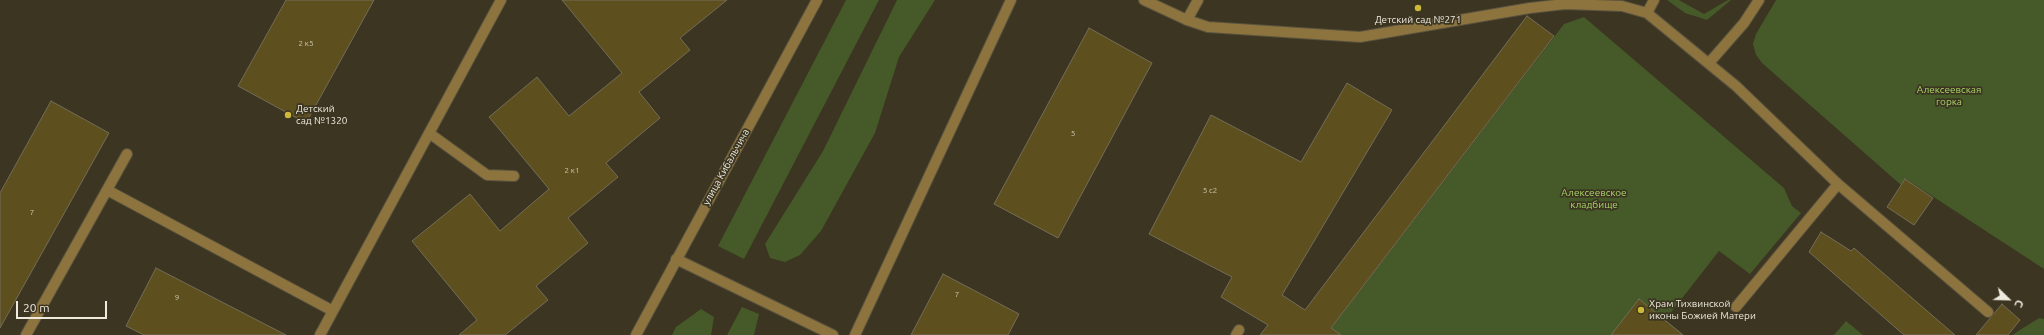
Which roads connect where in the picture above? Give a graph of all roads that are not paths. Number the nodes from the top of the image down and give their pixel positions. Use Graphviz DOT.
graph roads {
  1 [pos="501,0"];
  2 [pos="816,0"];
  3 [pos="1011,0"];
  4 [pos="1144,0"];
  5 [pos="1198,0"];
  6 [pos="1654,0"];
  7 [pos="1759,0"];
  8 [pos="1647,13"];
  9 [pos="1188,20"];
  10 [pos="1709,64"];
  11 [pos="429,133"];
  12 [pos="127,154"];
  13 [pos="514,176"];
  14 [pos="1838,184"];
  15 [pos="107,190"];
  16 [pos="676,259"];
  17 [pos="1736,307"];
  18 [pos="333,311"];
  19 [pos="1988,312"];
  20 [pos="26,335"];
  21 [pos="320,335"];
  22 [pos="636,335"];
  23 [pos="833,335"];
  24 [pos="855,335"];
  1 -- 11 [label="street"];
  2 -- 16 [label="street, улица Кибальчича"];
  3 -- 24 [label="street"];
  4 -- 9 [label="street"];
  5 -- 9 [label="street"];
  6 -- 8 [label="street"];
  7 -- 10 [label="street"];
  8 -- 9 [label="street"];
  8 -- 10 [label="street"];
  10 -- 14 [label="street"];
  11 -- 13 [label="street"];
  11 -- 18 [label="street"];
  12 -- 15 [label="street"];
  14 -- 17 [label="street"];
  14 -- 19 [label="street"];
  15 -- 18 [label="street"];
  15 -- 20 [label="street"];
  16 -- 22 [label="street, улица Кибальчича"];
  16 -- 23 [label="street"];
  18 -- 21 [label="street"];
}
